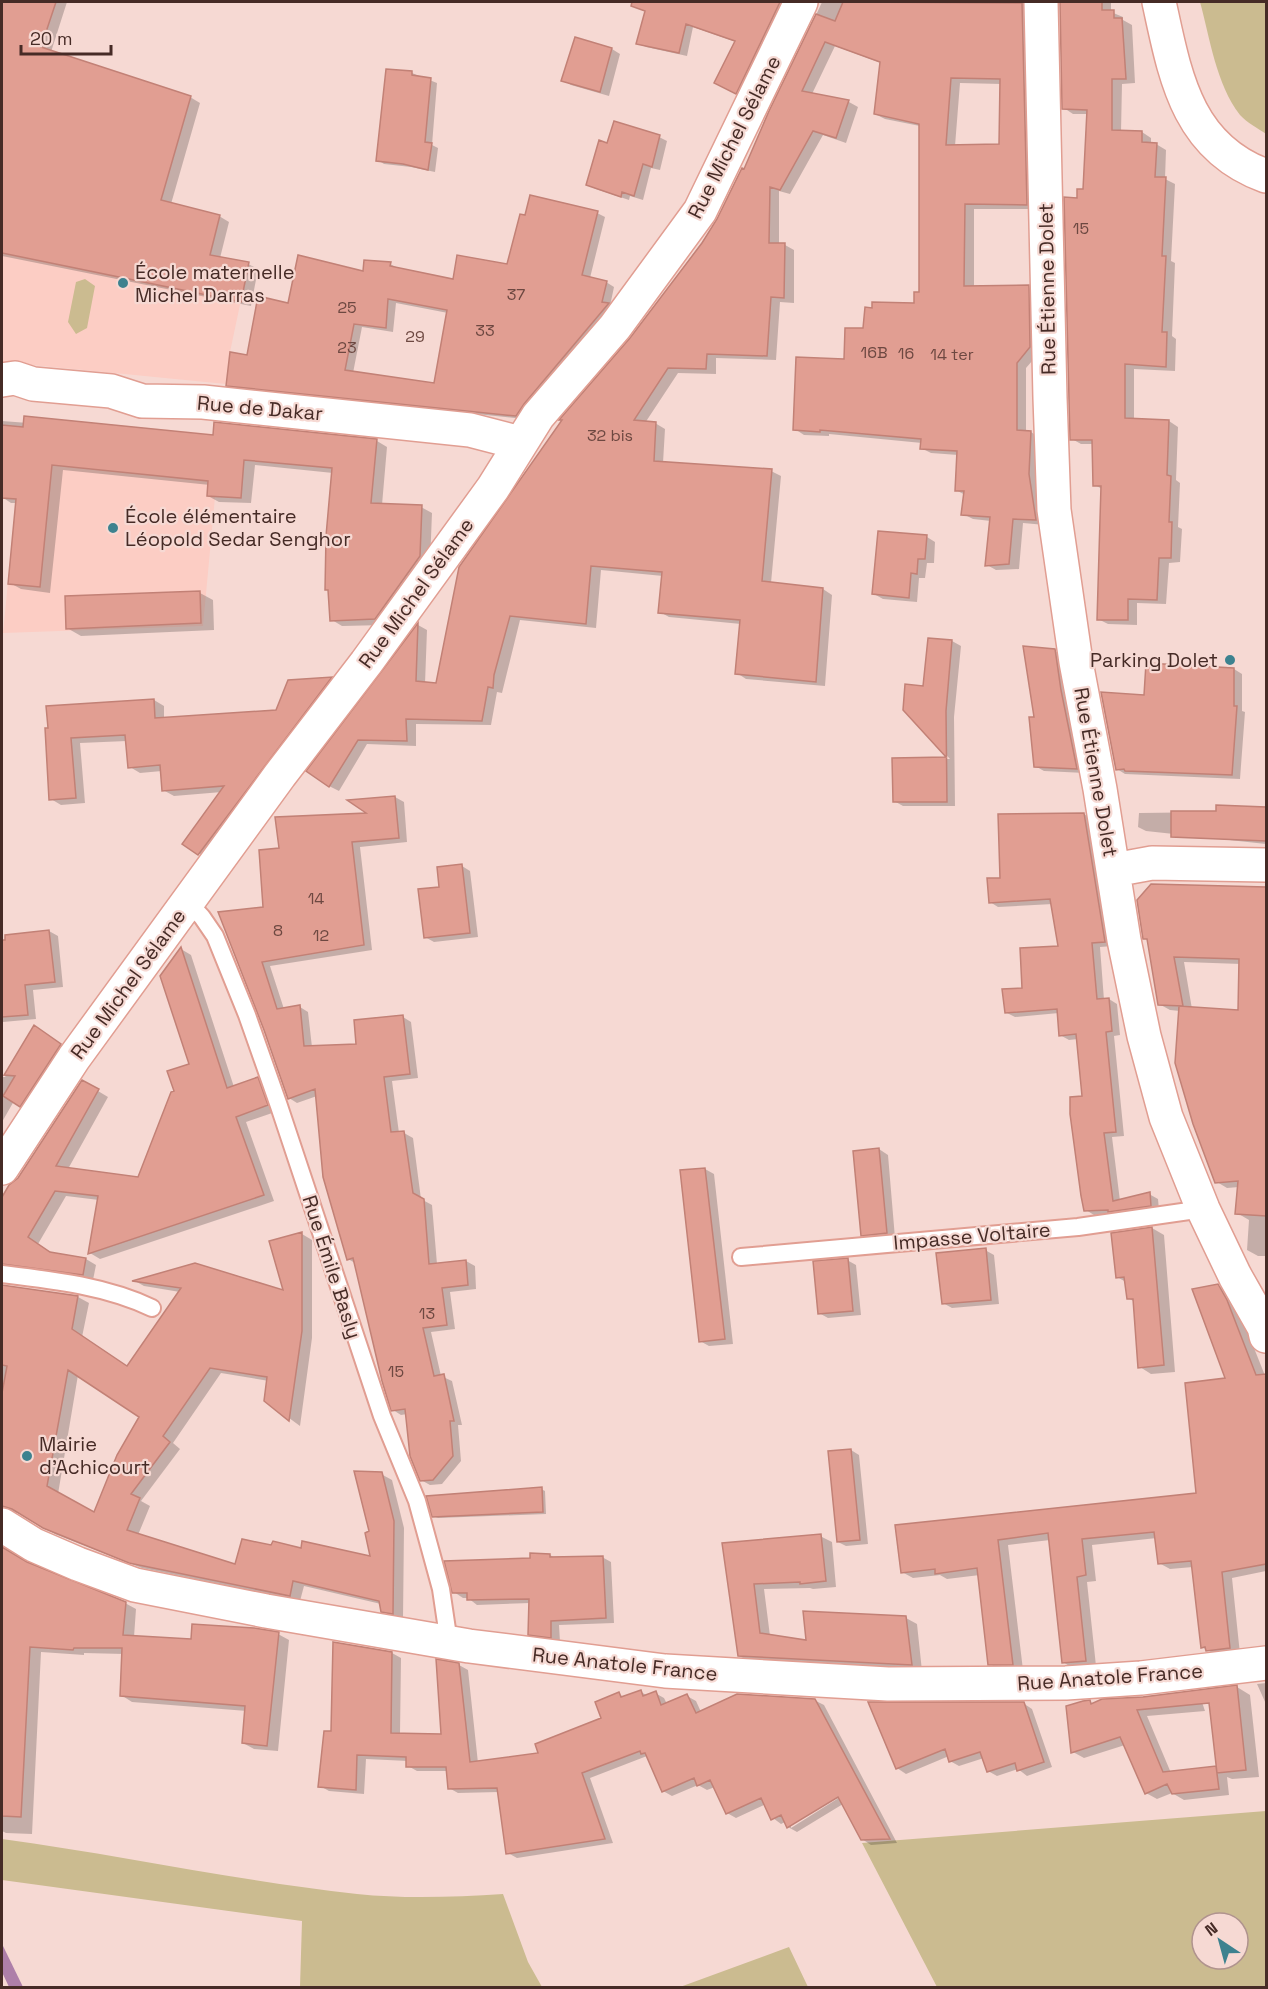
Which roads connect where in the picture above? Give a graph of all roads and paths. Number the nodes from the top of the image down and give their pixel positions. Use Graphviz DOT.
graph roads {
  1 [pos="801,2"];
  2 [pos="1041,2"];
  3 [pos="1159,2"];
  4 [pos="1266,176"];
  5 [pos="2,380"];
  6 [pos="520,443"];
  7 [pos="1266,865"];
  8 [pos="1114,870"];
  9 [pos="188,902"];
  10 [pos="2,1168"];
  11 [pos="1203,1209"];
  12 [pos="741,1257"];
  13 [pos="2,1274"];
  14 [pos="152,1308"];
  15 [pos="1266,1336"];
  16 [pos="2,1525"];
  17 [pos="449,1642"];
  18 [pos="1266,1663"];
  1 -- 6 [label="street, Rue Michel Sélame"];
  2 -- 8 [label="street, Rue Étienne Dolet"];
  3 -- 4 [label="street"];
  5 -- 6 [label="street, Rue de Dakar"];
  6 -- 9 [label="street, Rue Michel Sélame"];
  7 -- 8 [label="street"];
  8 -- 11 [label="street, Rue Étienne Dolet"];
  9 -- 10 [label="street, Rue Michel Sélame"];
  9 -- 17 [label="lane, Rue Émile Basly"];
  11 -- 12 [label="lane, Impasse Voltaire"];
  11 -- 15 [label="street, Rue Étienne Dolet"];
  13 -- 14 [label="lane"];
  16 -- 17 [label="street, Rue Anatole France"];
  17 -- 18 [label="street, Rue Anatole France"];
}
